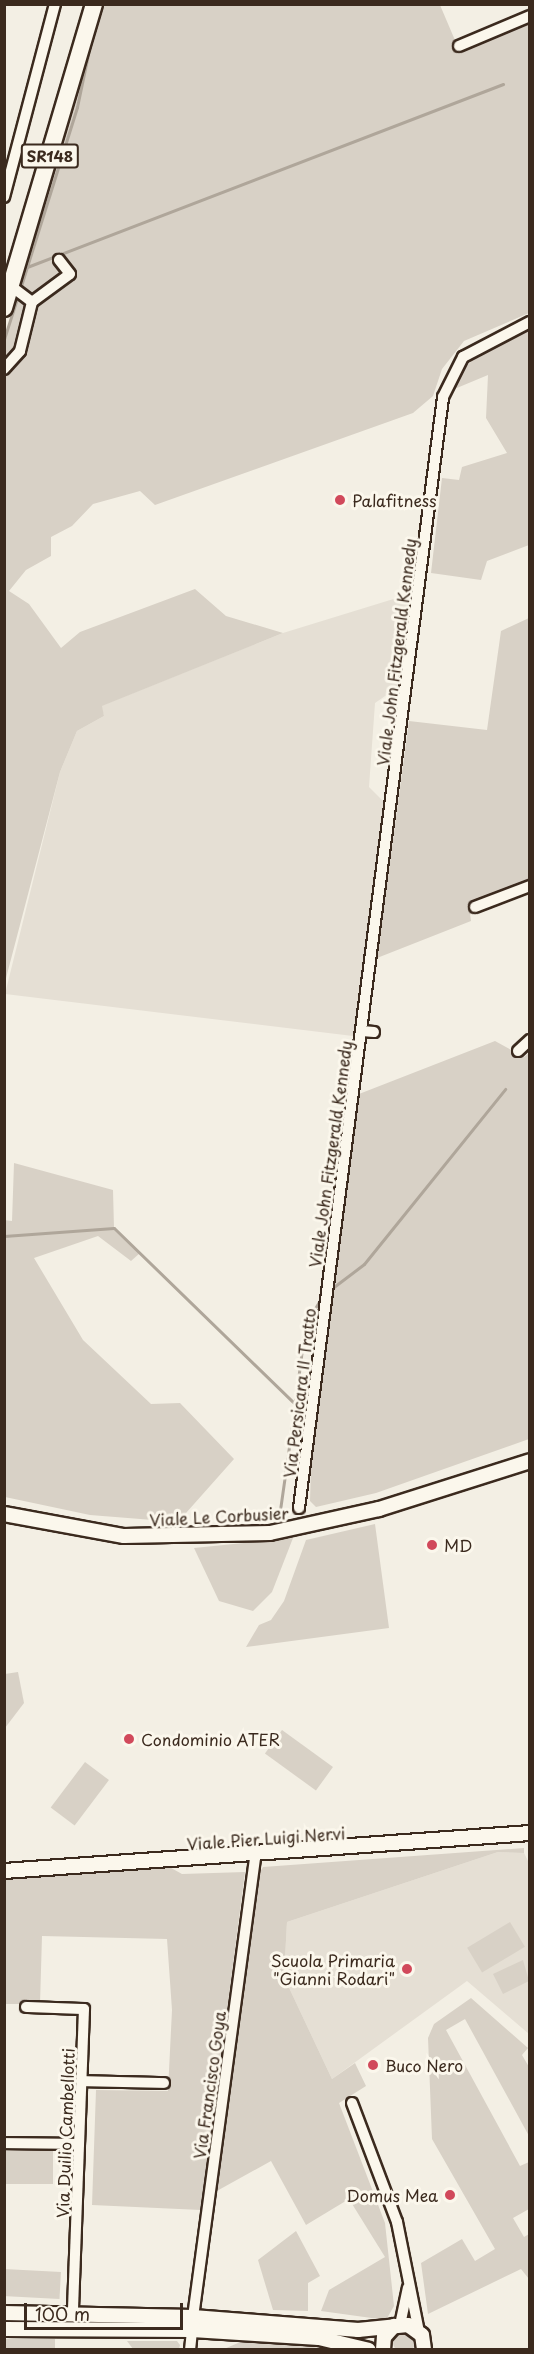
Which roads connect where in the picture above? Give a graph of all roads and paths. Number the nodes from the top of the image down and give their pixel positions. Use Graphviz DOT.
graph roads {
  1 [pos="55,4"];
  2 [pos="84,4"];
  3 [pos="94,4"];
  4 [pos="530,16"];
  5 [pos="459,46"];
  6 [pos="4,196"];
  7 [pos="58,260"];
  8 [pos="8,282"];
  9 [pos="29,299"];
  10 [pos="4,308"];
  11 [pos="530,322"];
  12 [pos="4,369"];
  13 [pos="530,886"];
  14 [pos="475,907"];
  15 [pos="362,1031"];
  16 [pos="374,1032"];
  17 [pos="530,1040"];
  18 [pos="518,1051"];
  19 [pos="329,1282"];
  20 [pos="530,1456"];
  21 [pos="530,1461"];
  22 [pos="500,1470"];
  23 [pos="299,1508"];
  24 [pos="4,1514"];
  25 [pos="530,1833"];
  26 [pos="255,1856"];
  27 [pos="4,1870"];
  28 [pos="26,2007"];
  29 [pos="82,2081"];
  30 [pos="164,2083"];
  31 [pos="352,2103"];
  32 [pos="4,2143"];
  33 [pos="79,2144"];
  34 [pos="408,2284"];
  35 [pos="4,2313"];
  36 [pos="73,2315"];
  37 [pos="192,2324"];
  38 [pos="397,2325"];
  39 [pos="4,2329"];
  40 [pos="419,2331"];
  41 [pos="190,2349"];
  42 [pos="369,2349"];
  43 [pos="383,2349"];
  44 [pos="423,2349"];
  1 -- 6 [label="street"];
  2 -- 8 [label="main road, SR148"];
  3 -- 8 [label="main road, SR148"];
  4 -- 5 [label="street"];
  7 -- 9 [label="street"];
  8 -- 9 [label="street"];
  8 -- 10 [label="main road, SR148"];
  9 -- 12 [label="street"];
  11 -- 15 [label="street, Viale John Fitzgerald Kennedy"];
  13 -- 14 [label="street"];
  15 -- 16 [label="street, Viale John Fitzgerald Kennedy"];
  15 -- 19 [label="street, Viale John Fitzgerald Kennedy"];
  17 -- 18 [label="street"];
  19 -- 23 [label="street, Via Persicara II Tratto"];
  20 -- 22 [label="street, Viale Le Corbusier"];
  21 -- 22 [label="street, Viale Le Corbusier"];
  22 -- 24 [label="street, Viale Le Corbusier"];
  25 -- 26 [label="street, Viale Pier Luigi Nervi"];
  26 -- 27 [label="street, Viale Pier Luigi Nervi"];
  26 -- 37 [label="street, Via Francisco Goya"];
  28 -- 29 [label="street, Via Duilio Cambellotti"];
  29 -- 30 [label="street"];
  29 -- 33 [label="street, Via Duilio Cambellotti"];
  31 -- 34 [label="street"];
  32 -- 33 [label="street"];
  33 -- 36 [label="street, Via Duilio Cambellotti"];
  34 -- 38 [label="street"];
  34 -- 40 [label="street"];
  35 -- 36 [label="street"];
  36 -- 37 [label="street"];
  37 -- 38 [label="street"];
  37 -- 39 [label="street"];
  37 -- 41 [label="street, Via Francisco Goya"];
  37 -- 42 [label="street"];
  38 -- 40 [label="street"];
  38 -- 43 [label="street"];
  40 -- 44 [label="street"];
}
